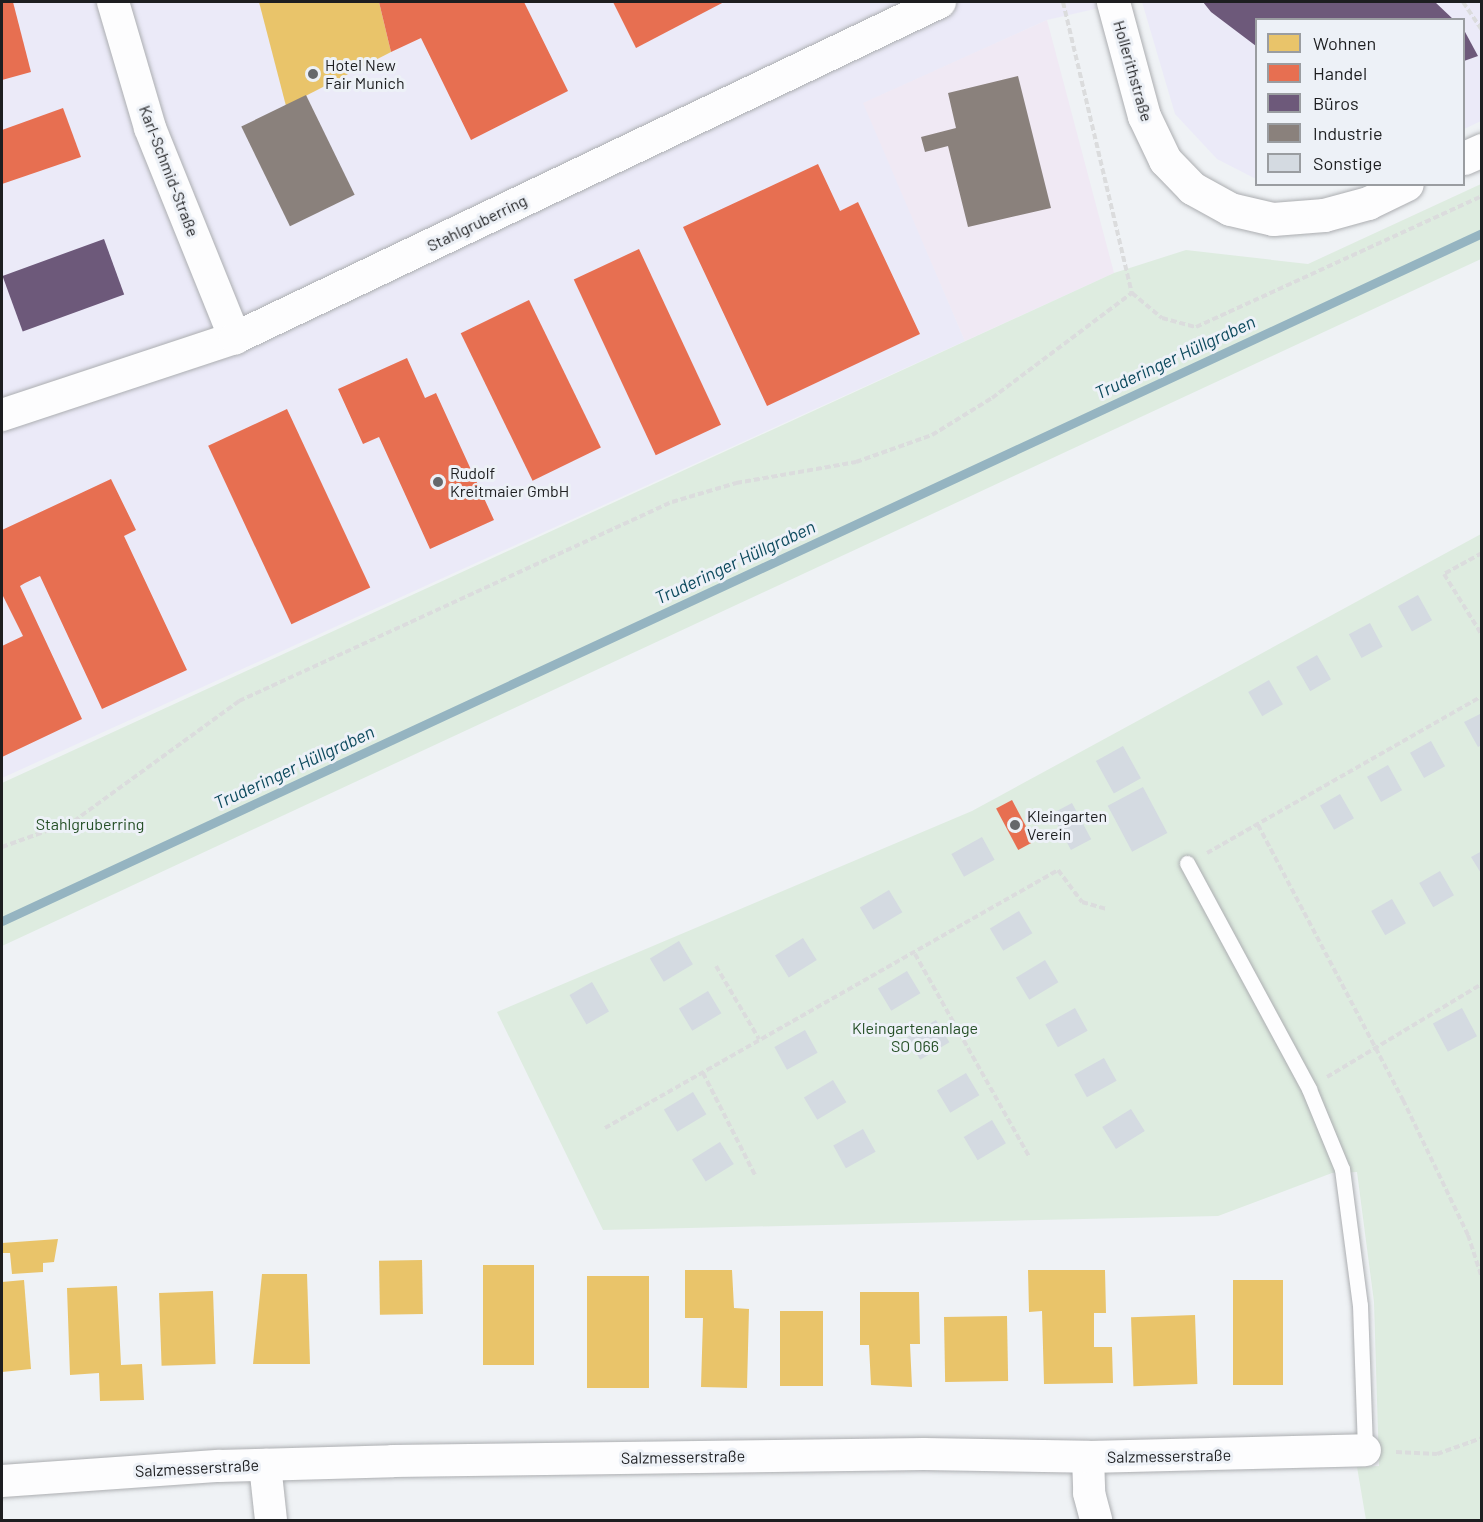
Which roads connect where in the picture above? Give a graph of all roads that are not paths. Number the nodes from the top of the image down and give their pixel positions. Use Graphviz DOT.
graph roads {
  1 [pos="113,2"];
  2 [pos="940,2"];
  3 [pos="1113,2"];
  4 [pos="1482,150"];
  5 [pos="1465,158"];
  6 [pos="1403,186"];
  7 [pos="236,338"];
  8 [pos="2,415"];
  9 [pos="1187,863"];
  10 [pos="1365,1450"];
  11 [pos="1088,1457"];
  12 [pos="266,1465"];
  13 [pos="2,1481"];
  14 [pos="271,1521"];
  15 [pos="1095,1521"];
  1 -- 7 [label="street, Karl-Schmid-Straße"];
  2 -- 7 [label="street, Stahlgruberring"];
  3 -- 6 [label="main road, Hollerithstraße"];
  4 -- 5 [label="main road"];
  7 -- 8 [label="street, Stahlgruberring"];
  9 -- 10 [label="lane"];
  10 -- 11 [label="street, Salzmesserstraße"];
  11 -- 12 [label="street, Salzmesserstraße"];
  11 -- 15 [label="street"];
  12 -- 13 [label="street, Salzmesserstraße"];
  12 -- 14 [label="street"];
}
